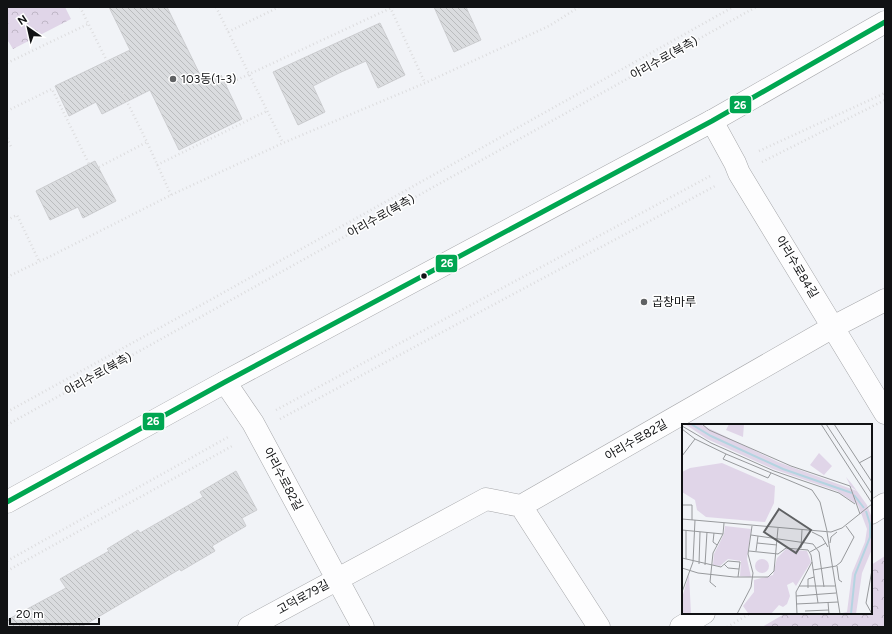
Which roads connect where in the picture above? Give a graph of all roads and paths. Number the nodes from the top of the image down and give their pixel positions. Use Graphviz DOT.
graph roads {
  1 [pos="80,7"];
  2 [pos="216,7"];
  3 [pos="279,7"];
  4 [pos="391,7"];
  5 [pos="579,7"];
  6 [pos="733,7"];
  7 [pos="756,7"];
  8 [pos="885,22"];
  9 [pos="88,24"];
  10 [pos="885,31"];
  11 [pos="228,32"];
  12 [pos="863,33"];
  13 [pos="7,63"];
  14 [pos="426,83"];
  15 [pos="226,85"];
  16 [pos="885,93"];
  17 [pos="885,100"];
  18 [pos="7,111"];
  19 [pos="267,112"];
  20 [pos="712,121"];
  21 [pos="7,138"];
  22 [pos="146,142"];
  23 [pos="283,143"];
  24 [pos="12,149"];
  25 [pos="89,164"];
  26 [pos="157,165"];
  27 [pos="98,167"];
  28 [pos="737,168"];
  29 [pos="171,195"];
  30 [pos="7,220"];
  31 [pos="39,261"];
  32 [pos="7,277"];
  33 [pos="885,300"];
  34 [pos="834,327"];
  35 [pos="225,382"];
  36 [pos="7,412"];
  37 [pos="885,412"];
  38 [pos="7,425"];
  39 [pos="255,427"];
  40 [pos="7,502"];
  41 [pos="885,504"];
  42 [pos="521,506"];
  43 [pos="872,511"];
  44 [pos="7,561"];
  45 [pos="7,571"];
  46 [pos="337,579"];
  47 [pos="702,614"];
  48 [pos="749,614"];
  49 [pos="248,627"];
  50 [pos="363,627"];
  51 [pos="599,627"];
  52 [pos="681,627"];
  53 [pos="727,627"];
  1 -- 9 [label="path"];
  2 -- 11 [label="path"];
  3 -- 11 [label="path"];
  4 -- 14 [label="path"];
  4 -- 15 [label="path, bridge"];
  5 -- 14 [label="path"];
  6 -- 36 [label="path"];
  7 -- 38 [label="path, 아리수로(북측)"];
  8 -- 12 [label="street"];
  9 -- 13 [label="path"];
  9 -- 22 [label="path"];
  10 -- 12 [label="street"];
  11 -- 19 [label="path"];
  12 -- 20 [label="street"];
  14 -- 23 [label="path"];
  16 -- 28 [label="path"];
  17 -- 28 [label="path"];
  18 -- 25 [label="path"];
  19 -- 23 [label="path"];
  19 -- 26 [label="path"];
  20 -- 28 [label="street, 아리수로84길"];
  20 -- 35 [label="street"];
  21 -- 24 [label="path"];
  22 -- 26 [label="path"];
  22 -- 27 [label="path"];
  23 -- 29 [label="path"];
  26 -- 29 [label="path"];
  28 -- 34 [label="street, 아리수로84길"];
  28 -- 39 [label="path"];
  28 -- 39 [label="path"];
  29 -- 31 [label="path"];
  30 -- 31 [label="path"];
  31 -- 32 [label="path"];
  33 -- 34 [label="street, 아리수로82길"];
  34 -- 37 [label="street, 아리수로84길"];
  34 -- 42 [label="street, 아리수로82길"];
  35 -- 39 [label="street, 아리수로82길"];
  35 -- 40 [label="street"];
  39 -- 44 [label="path"];
  39 -- 45 [label="path"];
  39 -- 46 [label="street, 아리수로82길"];
  41 -- 43 [label="street"];
  42 -- 46 [label="street"];
  42 -- 51 [label="street"];
  46 -- 49 [label="street, 고덕로79길"];
  46 -- 50 [label="street, 아리수로82길"];
  47 -- 52 [label="street"];
  48 -- 53 [label="path"];
}
